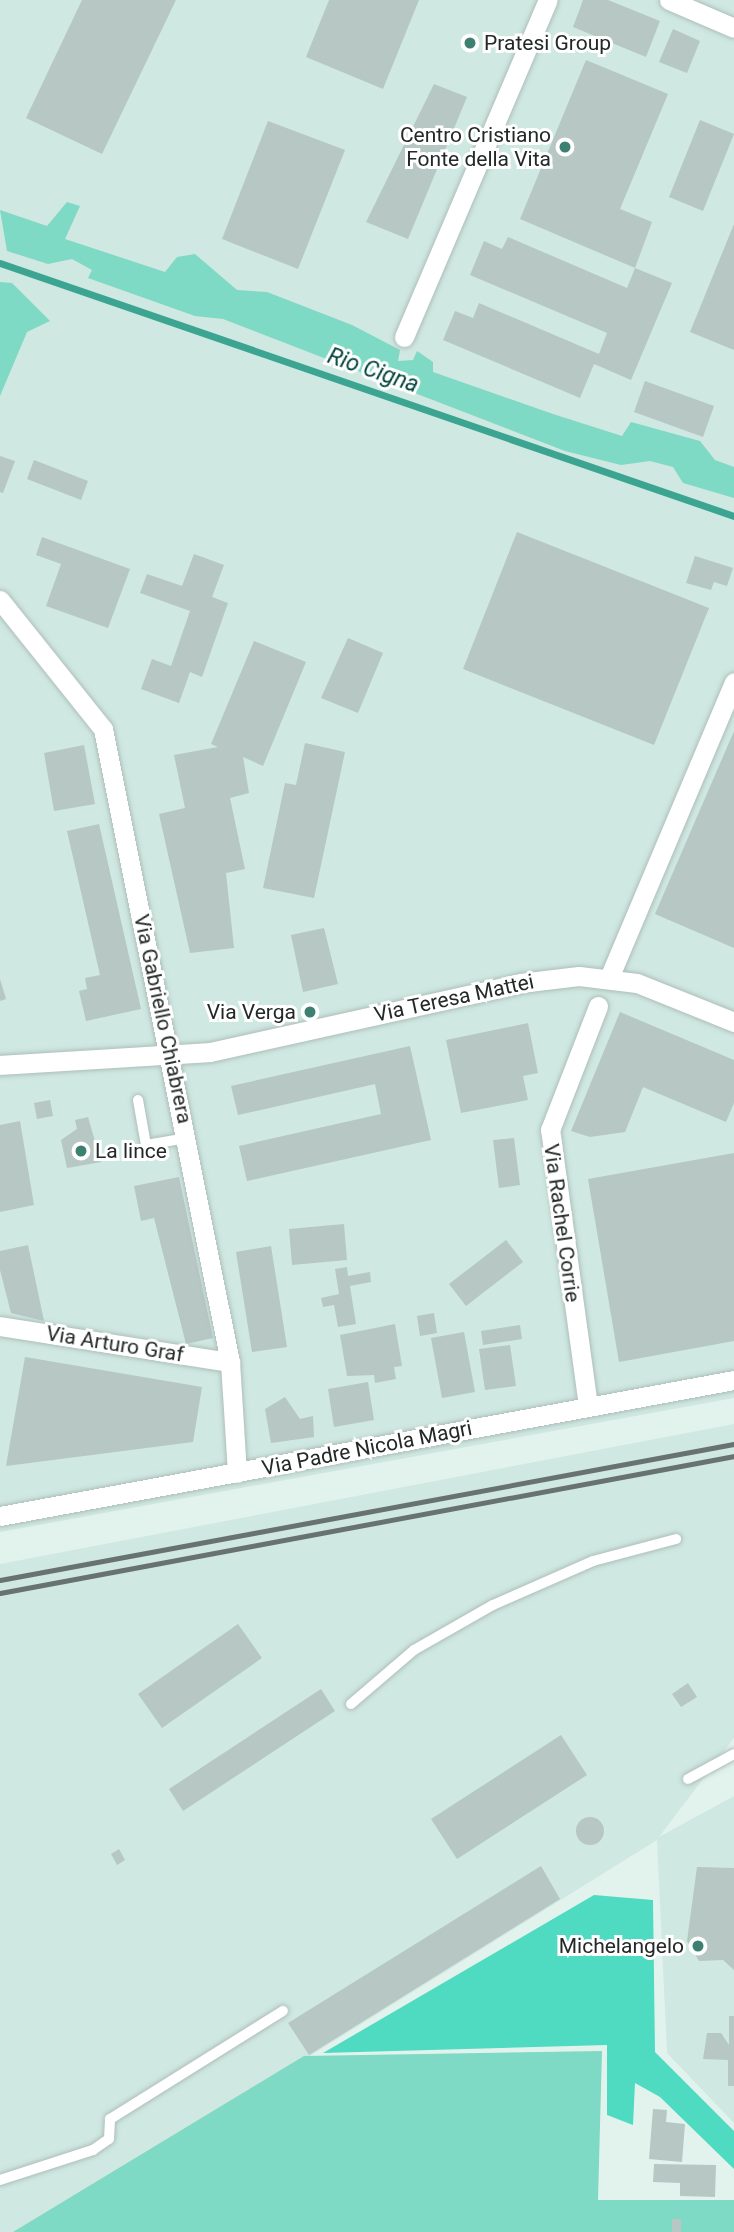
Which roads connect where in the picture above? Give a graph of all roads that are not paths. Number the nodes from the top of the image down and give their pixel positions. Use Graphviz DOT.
graph roads {
  1 [pos="548,0"];
  2 [pos="669,0"];
  3 [pos="734,28"];
  4 [pos="404,337"];
  5 [pos="0,600"];
  6 [pos="734,681"];
  7 [pos="609,978"];
  8 [pos="598,1006"];
  9 [pos="734,1022"];
  10 [pos="170,1051"];
  11 [pos="0,1065"];
  12 [pos="138,1100"];
  13 [pos="187,1138"];
  14 [pos="0,1326"];
  15 [pos="230,1362"];
  16 [pos="734,1380"];
  17 [pos="588,1406"];
  18 [pos="237,1473"];
  19 [pos="0,1516"];
  20 [pos="676,1539"];
  21 [pos="351,1704"];
  22 [pos="734,1754"];
  23 [pos="688,1779"];
  24 [pos="283,2011"];
  25 [pos="0,2180"];
  1 -- 4 [label="street"];
  2 -- 3 [label="street"];
  5 -- 10 [label="street, Via Gabriello Chiabrera"];
  6 -- 7 [label="street"];
  7 -- 9 [label="street, Via Teresa Mattei"];
  7 -- 10 [label="street, Via Teresa Mattei"];
  8 -- 17 [label="street, Via Rachel Corrie"];
  10 -- 11 [label="street, Via Teresa Mattei"];
  10 -- 13 [label="street, Via Gabriello Chiabrera"];
  12 -- 13 [label="lane"];
  13 -- 15 [label="street, Via Gabriello Chiabrera"];
  14 -- 15 [label="street, Via Arturo Graf"];
  15 -- 18 [label="street, Via Gabriello Chiabrera"];
  16 -- 17 [label="street, Via Padre Nicola Magri"];
  17 -- 18 [label="street, Via Padre Nicola Magri"];
  18 -- 19 [label="street, Via Padre Nicola Magri"];
  20 -- 21 [label="lane"];
  22 -- 23 [label="lane"];
  24 -- 25 [label="lane"];
}
